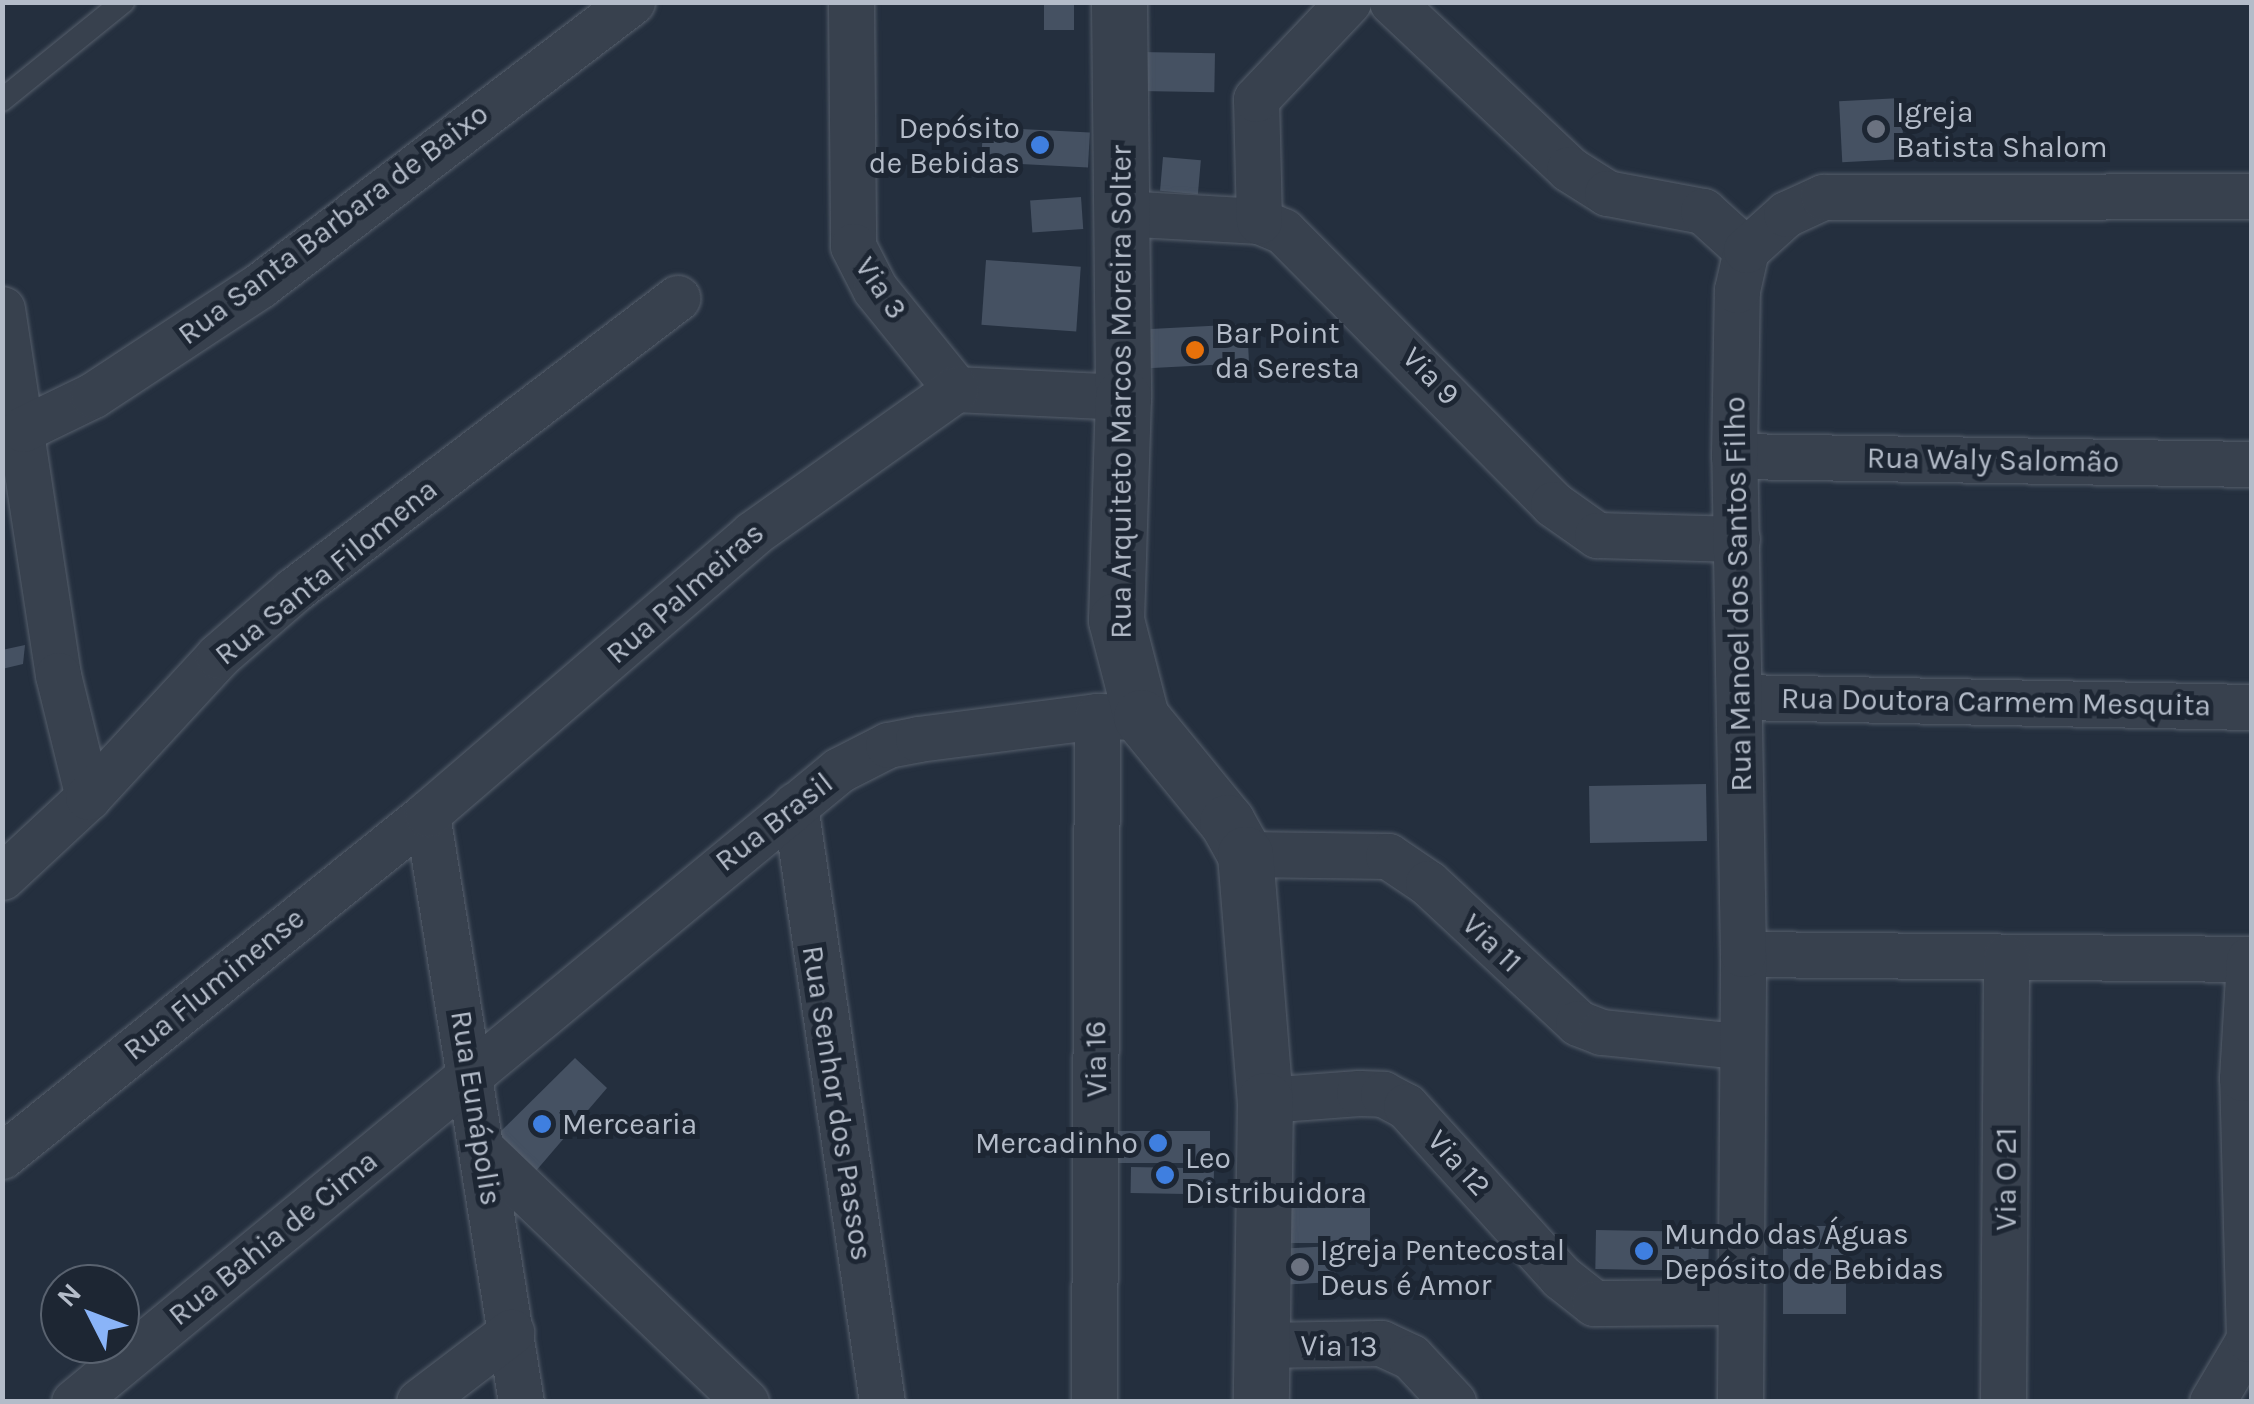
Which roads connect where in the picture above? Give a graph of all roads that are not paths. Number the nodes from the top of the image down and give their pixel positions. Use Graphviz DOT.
graph roads {
  1 [pos="123,2"];
  2 [pos="632,2"];
  3 [pos="851,2"];
  4 [pos="1119,2"];
  5 [pos="1348,2"];
  6 [pos="1392,2"];
  7 [pos="2,100"];
  8 [pos="2252,196"];
  9 [pos="1121,213"];
  10 [pos="1260,221"];
  11 [pos="1746,250"];
  12 [pos="677,298"];
  13 [pos="2,309"];
  14 [pos="956,389"];
  15 [pos="1123,397"];
  16 [pos="23,429"];
  17 [pos="1734,456"];
  18 [pos="2252,464"];
  19 [pos="17,495"];
  20 [pos="1738,539"];
  21 [pos="1740,697"];
  22 [pos="2252,707"];
  23 [pos="1119,716"];
  24 [pos="88,797"];
  25 [pos="795,805"];
  26 [pos="427,814"];
  27 [pos="1244,854"];
  28 [pos="2,877"];
  29 [pos="1743,954"];
  30 [pos="2006,956"];
  31 [pos="2250,959"];
  32 [pos="1739,1046"];
  33 [pos="473,1077"];
  34 [pos="1264,1100"];
  35 [pos="484,1151"];
  36 [pos="2,1156"];
  37 [pos="1740,1302"];
  38 [pos="511,1332"];
  39 [pos="1263,1345"];
  40 [pos="74,1402"];
  41 [pos="419,1402"];
  42 [pos="521,1402"];
  43 [pos="746,1402"];
  44 [pos="882,1402"];
  45 [pos="1094,1402"];
  46 [pos="1261,1402"];
  47 [pos="1453,1402"];
  48 [pos="1740,1402"];
  49 [pos="2004,1402"];
  50 [pos="2212,1402"];
  1 -- 7 [label="lane"];
  2 -- 16 [label="street, Rua Santa Barbara de Baixo"];
  3 -- 14 [label="street, Via 3"];
  4 -- 9 [label="street, Rua Arquiteto Marcos Moreira Solter"];
  5 -- 10 [label="street"];
  6 -- 11 [label="street"];
  8 -- 11 [label="street"];
  9 -- 10 [label="street, Via 9"];
  9 -- 15 [label="street, Rua Arquiteto Marcos Moreira Solter"];
  10 -- 20 [label="street, Via 9"];
  11 -- 17 [label="street, Rua Manoel dos Santos Filho"];
  12 -- 24 [label="street, Rua Santa Filomena"];
  13 -- 16 [label="street"];
  14 -- 15 [label="street"];
  14 -- 26 [label="street, Rua Palmeiras"];
  15 -- 23 [label="street, Rua Arquiteto Marcos Moreira Solter"];
  16 -- 19 [label="street"];
  17 -- 18 [label="street, Rua Waly Salomão"];
  17 -- 20 [label="street, Rua Manoel dos Santos Filho"];
  19 -- 24 [label="street"];
  20 -- 21 [label="street, Rua Manoel dos Santos Filho"];
  21 -- 22 [label="street, Rua Doutora Carmem Mesquita"];
  21 -- 29 [label="street, Rua Manoel dos Santos Filho"];
  23 -- 25 [label="street, Rua Brasil"];
  23 -- 27 [label="street, Rua Arquiteto Marcos Moreira Solter"];
  23 -- 45 [label="street, Via 16"];
  24 -- 28 [label="street, Rua Santa Filomena"];
  25 -- 33 [label="street, Rua Brasil"];
  25 -- 44 [label="street, Rua Senhor dos Passos"];
  26 -- 33 [label="street, Rua Eunápolis"];
  26 -- 36 [label="street, Rua Fluminense"];
  27 -- 32 [label="street, Via 11"];
  27 -- 34 [label="street, Rua Arquiteto Marcos Moreira Solter"];
  29 -- 30 [label="street"];
  29 -- 32 [label="street"];
  30 -- 31 [label="street"];
  30 -- 49 [label="street, Via O 21"];
  31 -- 50 [label="street"];
  32 -- 37 [label="street"];
  33 -- 35 [label="street, Rua Eunápolis"];
  33 -- 40 [label="street, Rua Bahia de Cima"];
  34 -- 37 [label="street, Via 12"];
  34 -- 39 [label="street, Rua Arquiteto Marcos Moreira Solter"];
  35 -- 38 [label="street, Rua Eunápolis"];
  35 -- 43 [label="street"];
  37 -- 48 [label="street"];
  38 -- 41 [label="street"];
  38 -- 42 [label="street, Rua Eunápolis"];
  39 -- 46 [label="street, Rua Arquiteto Marcos Moreira Solter"];
  39 -- 47 [label="street, Via 13"];
}
